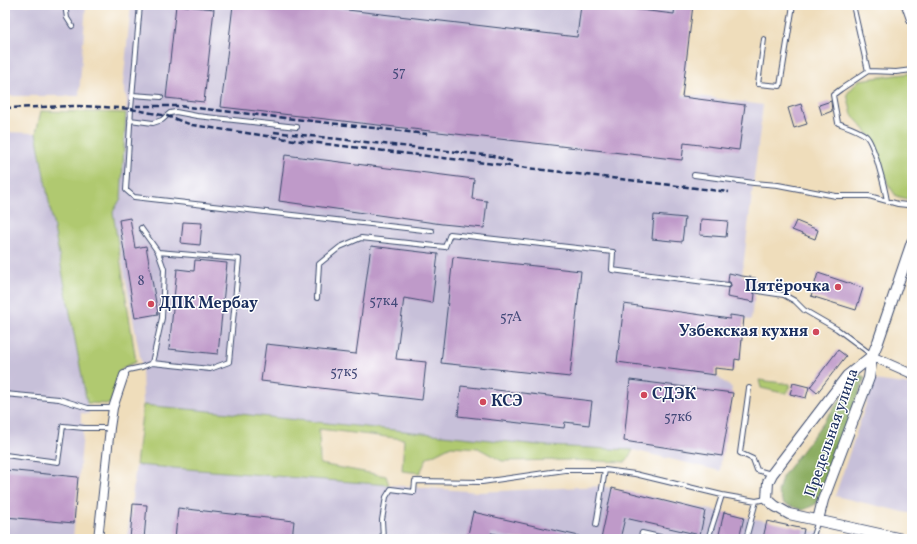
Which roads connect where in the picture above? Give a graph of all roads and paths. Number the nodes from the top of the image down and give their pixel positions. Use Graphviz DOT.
graph roads {
  1 [pos="65,5"];
  2 [pos="140,5"];
  3 [pos="792,5"];
  4 [pos="853,5"];
  5 [pos="907,5"];
  6 [pos="912,19"];
  7 [pos="72,26"];
  8 [pos="764,39"];
  9 [pos="912,70"];
  10 [pos="868,71"];
  11 [pos="132,95"];
  12 [pos="161,97"];
  13 [pos="130,120"];
  14 [pos="297,126"];
  15 [pos="694,175"];
  16 [pos="887,201"];
  17 [pos="912,206"];
  18 [pos="141,228"];
  19 [pos="432,231"];
  20 [pos="912,242"];
  21 [pos="158,252"];
  22 [pos="908,264"];
  23 [pos="728,285"];
  24 [pos="755,290"];
  25 [pos="317,298"];
  26 [pos="872,356"];
  27 [pos="152,363"];
  28 [pos="912,374"];
  29 [pos="124,375"];
  30 [pos="749,388"];
  31 [pos="5,394"];
  32 [pos="113,408"];
  33 [pos="110,428"];
  34 [pos="5,455"];
  35 [pos="605,470"];
  36 [pos="772,474"];
  37 [pos="722,495"];
  38 [pos="767,499"];
  39 [pos="756,501"];
  40 [pos="818,520"];
  41 [pos="596,525"];
  42 [pos="98,539"];
  43 [pos="383,539"];
  44 [pos="640,539"];
  45 [pos="669,539"];
  46 [pos="708,539"];
  47 [pos="746,539"];
  48 [pos="812,539"];
  49 [pos="902,539"];
  1 -- 7 [label="lane"];
  2 -- 11 [label="lane"];
  3 -- 8 [label="lane"];
  4 -- 10 [label="lane"];
  5 -- 6 [label="street"];
  9 -- 10 [label="lane"];
  10 -- 16 [label="lane"];
  11 -- 12 [label="lane"];
  11 -- 13 [label="lane"];
  13 -- 14 [label="lane"];
  13 -- 19 [label="lane"];
  15 -- 16 [label="lane"];
  16 -- 17 [label="lane"];
  18 -- 21 [label="lane"];
  20 -- 22 [label="street, Предельная улица"];
  21 -- 27 [label="lane"];
  21 -- 27 [label="lane"];
  22 -- 26 [label="street, Предельная улица"];
  23 -- 25 [label="lane"];
  24 -- 26 [label="lane"];
  26 -- 28 [label="street"];
  26 -- 36 [label="street, Предельная улица"];
  26 -- 40 [label="street, Предельная улица"];
  27 -- 29 [label="lane"];
  29 -- 32 [label="street"];
  30 -- 36 [label="lane"];
  31 -- 32 [label="lane"];
  32 -- 33 [label="street"];
  33 -- 34 [label="lane"];
  33 -- 42 [label="street"];
  35 -- 37 [label="lane"];
  35 -- 41 [label="lane"];
  35 -- 43 [label="lane"];
  36 -- 38 [label="street, Предельная улица"];
  37 -- 39 [label="lane"];
  37 -- 46 [label="lane"];
  38 -- 39 [label="lane"];
  38 -- 40 [label="street"];
  39 -- 47 [label="lane"];
  40 -- 48 [label="lane"];
  40 -- 49 [label="street"];
  44 -- 45 [label="lane"];
}
